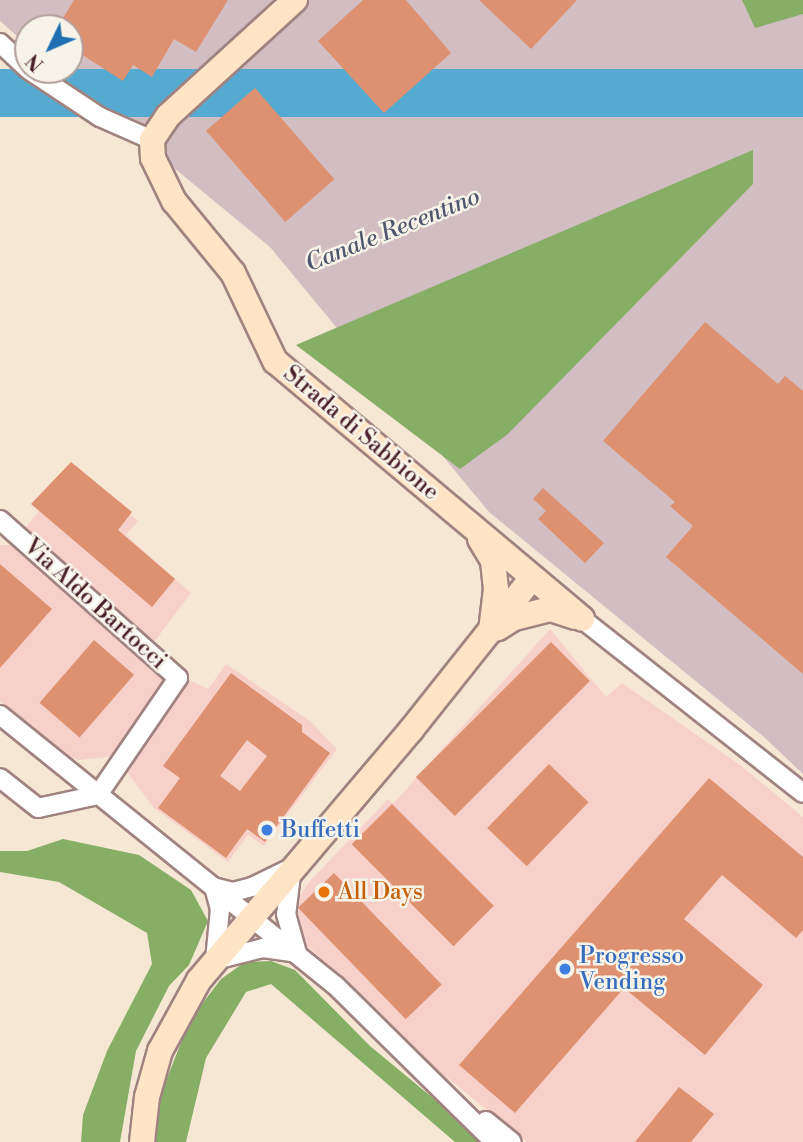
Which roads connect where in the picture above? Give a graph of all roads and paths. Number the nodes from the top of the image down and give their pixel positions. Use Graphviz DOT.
graph roads {
  1 [pos="295,0"];
  2 [pos="0,43"];
  3 [pos="14,56"];
  4 [pos="49,84"];
  5 [pos="152,140"];
  6 [pos="0,520"];
  7 [pos="472,526"];
  8 [pos="531,579"];
  9 [pos="582,620"];
  10 [pos="491,632"];
  11 [pos="0,715"];
  12 [pos="0,778"];
  13 [pos="803,793"];
  14 [pos="98,795"];
  15 [pos="292,867"];
  16 [pos="214,887"];
  17 [pos="251,915"];
  18 [pos="297,953"];
  19 [pos="215,960"];
  20 [pos="428,1076"];
  21 [pos="142,1142"];
  22 [pos="494,1142"];
  23 [pos="512,1142"];
  1 -- 5 [label="main road"];
  2 -- 3 [label="street"];
  4 -- 5 [label="street"];
  5 -- 7 [label="main road, Strada di Sabbione"];
  6 -- 14 [label="street, Via Aldo Bartocci"];
  7 -- 8 [label="main road, Strada di Sabbione"];
  7 -- 10 [label="main road"];
  8 -- 9 [label="main road, Strada di Sabbione"];
  8 -- 10 [label="main road"];
  9 -- 10 [label="main road"];
  9 -- 13 [label="street, Strada di Sabbione"];
  10 -- 15 [label="main road"];
  11 -- 14 [label="street"];
  12 -- 14 [label="street"];
  14 -- 16 [label="street"];
  15 -- 16 [label="street"];
  15 -- 17 [label="main road"];
  15 -- 18 [label="street"];
  16 -- 17 [label="street"];
  16 -- 19 [label="street"];
  17 -- 18 [label="street"];
  17 -- 19 [label="main road"];
  18 -- 19 [label="street"];
  18 -- 20 [label="street"];
  19 -- 21 [label="main road"];
  20 -- 22 [label="street"];
  20 -- 23 [label="street"];
}
